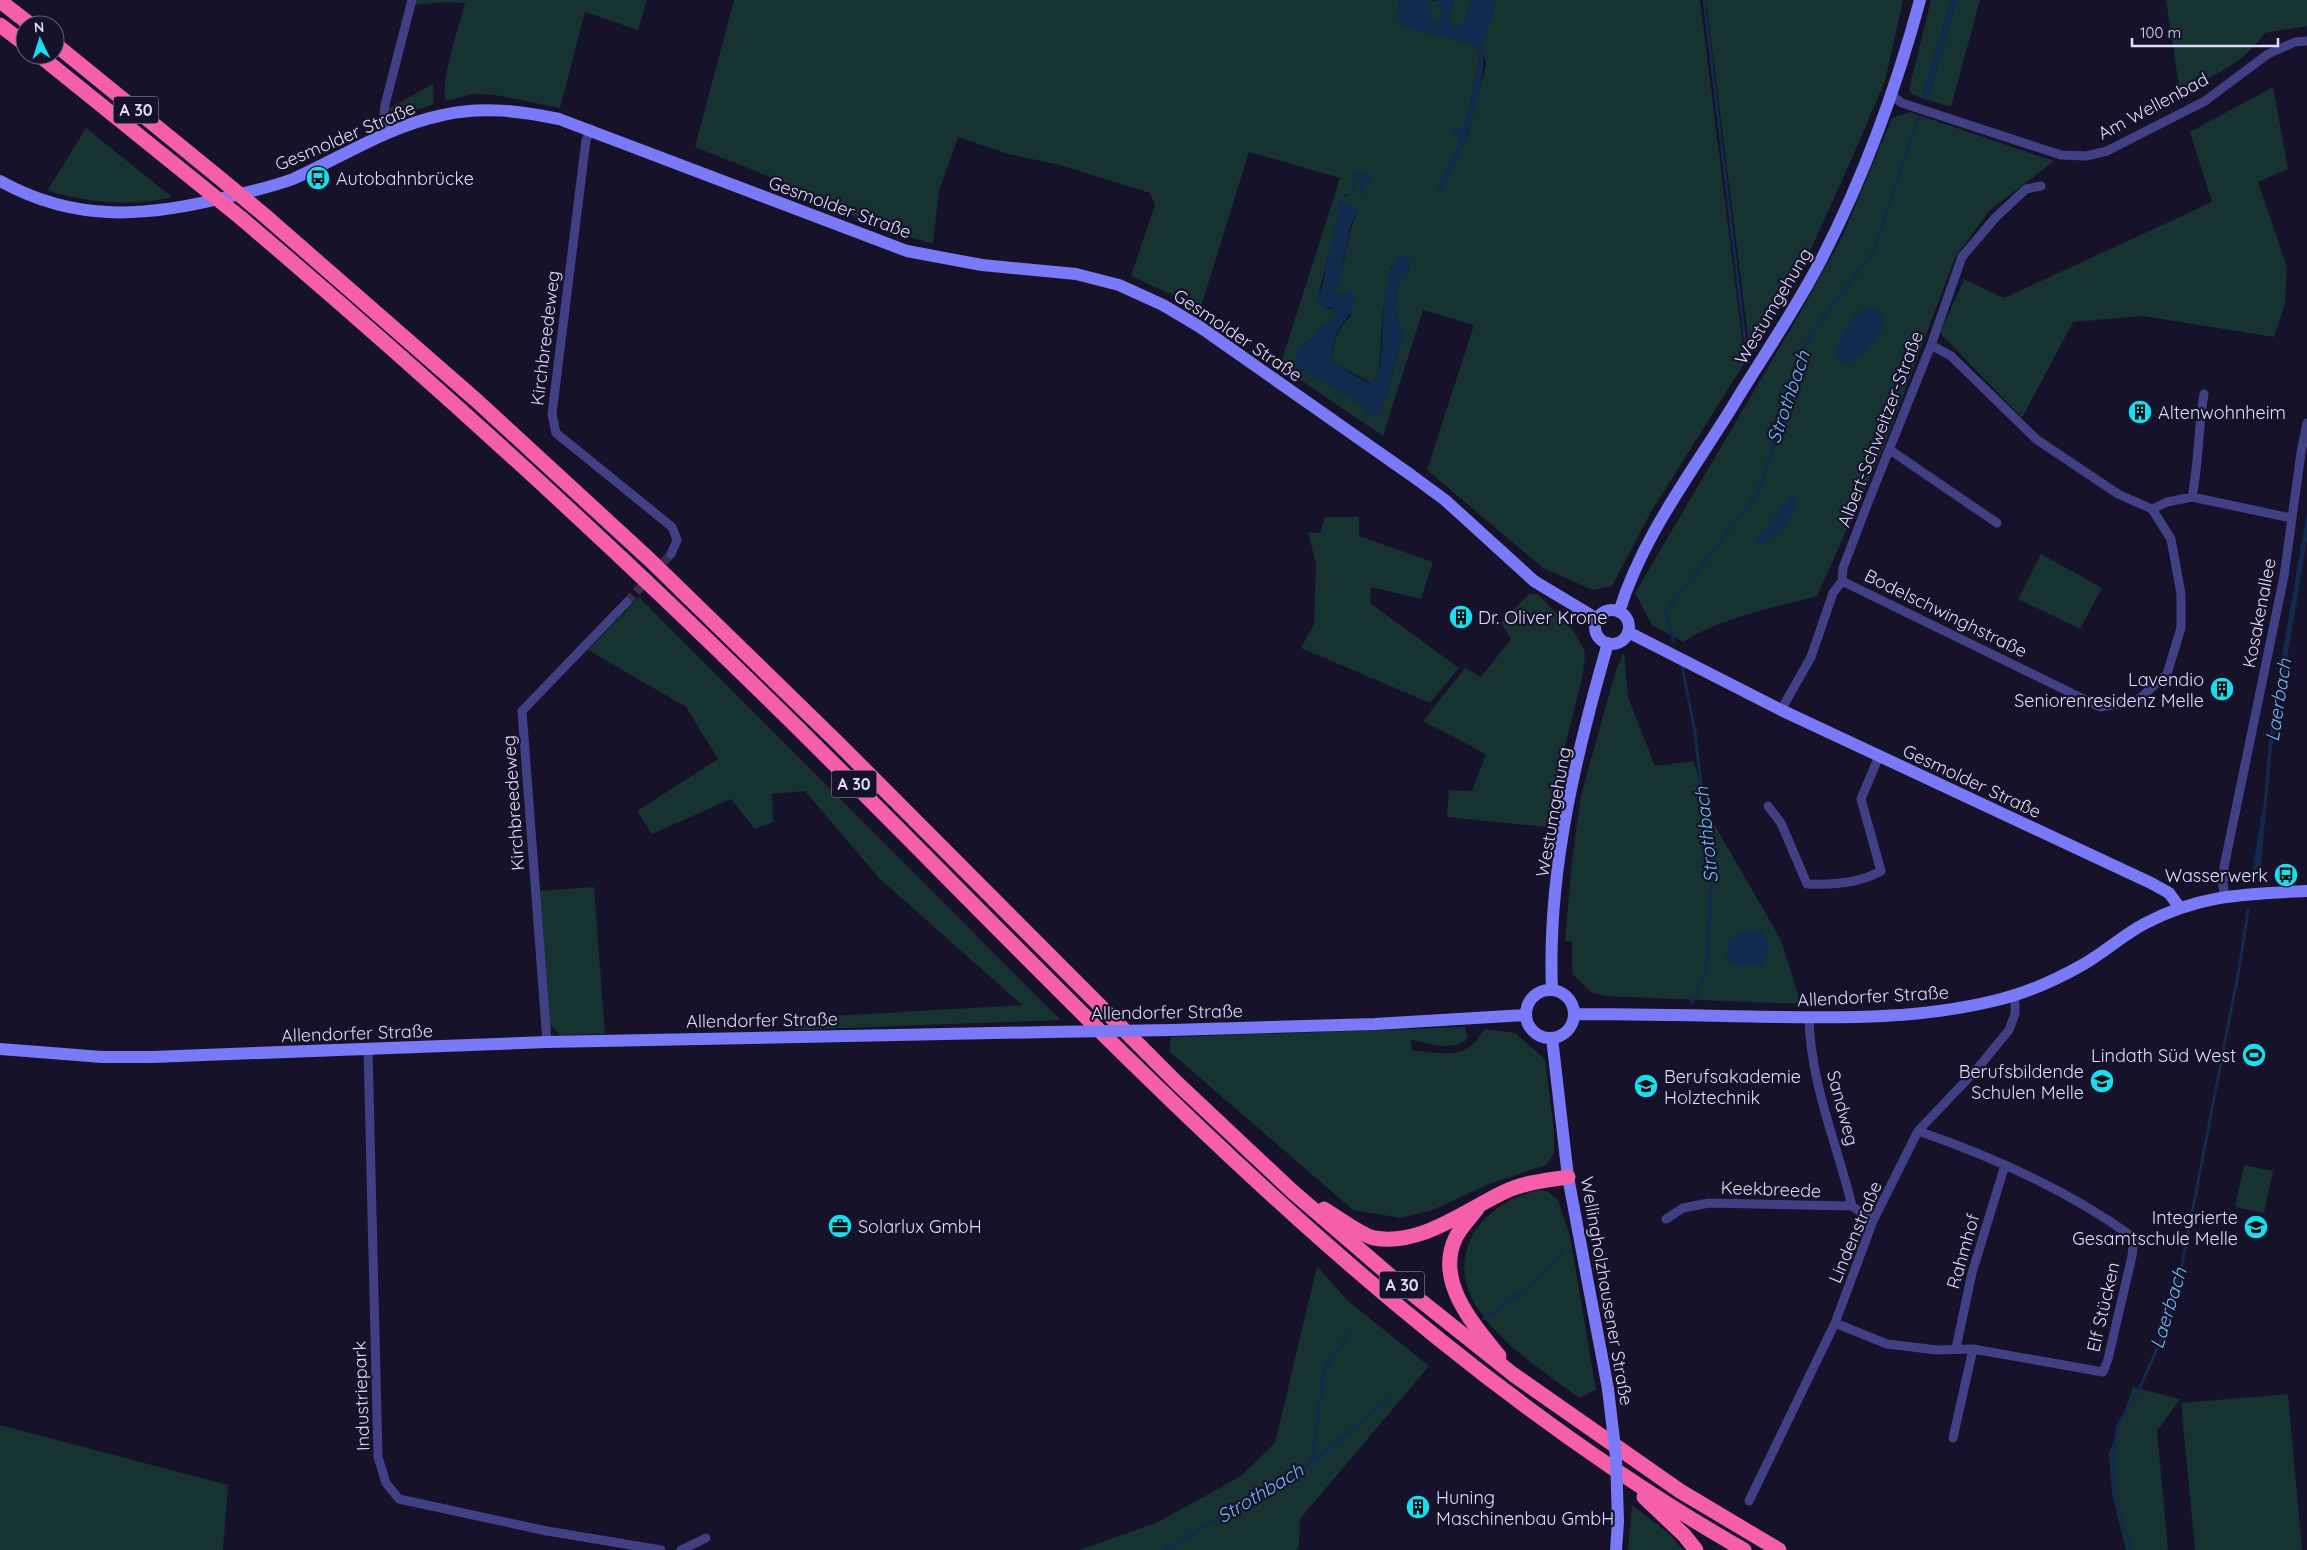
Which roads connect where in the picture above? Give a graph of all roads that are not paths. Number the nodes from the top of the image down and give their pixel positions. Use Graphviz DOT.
graph roads {
  1 [pos="412,0"];
  2 [pos="1920,0"];
  3 [pos="0,1"];
  4 [pos="18,15"];
  5 [pos="0,25"];
  6 [pos="15,36"];
  7 [pos="2307,41"];
  8 [pos="65,52"];
  9 [pos="51,65"];
  10 [pos="1891,95"];
  11 [pos="591,129"];
  12 [pos="389,133"];
  13 [pos="0,181"];
  14 [pos="2041,186"];
  15 [pos="1932,345"];
  16 [pos="2204,394"];
  17 [pos="2307,423"];
  18 [pos="1890,450"];
  19 [pos="2192,496"];
  20 [pos="2152,509"];
  21 [pos="2291,518"];
  22 [pos="1997,523"];
  23 [pos="671,554"];
  24 [pos="1842,581"];
  25 [pos="627,602"];
  26 [pos="1619,612"];
  27 [pos="1597,619"];
  28 [pos="1628,632"];
  29 [pos="1608,643"];
  30 [pos="1781,710"];
  31 [pos="1879,756"];
  32 [pos="1768,806"];
  33 [pos="2307,892"];
  34 [pos="2225,896"];
  35 [pos="2180,908"];
  36 [pos="1552,989"];
  37 [pos="2015,995"];
  38 [pos="1574,1014"];
  39 [pos="1525,1015"];
  40 [pos="1809,1018"];
  41 [pos="1552,1038"];
  42 [pos="547,1042"];
  43 [pos="0,1048"];
  44 [pos="368,1050"];
  45 [pos="1918,1131"];
  46 [pos="2005,1165"];
  47 [pos="1568,1177"];
  48 [pos="1292,1191"];
  49 [pos="1479,1205"];
  50 [pos="1852,1206"];
  51 [pos="1666,1219"];
  52 [pos="1873,1221"];
  53 [pos="1835,1323"];
  54 [pos="1956,1348"];
  55 [pos="1973,1349"];
  56 [pos="1514,1375"];
  57 [pos="1953,1438"];
  58 [pos="1621,1475"];
  59 [pos="1749,1500"];
  60 [pos="706,1538"];
  61 [pos="661,1550"];
  62 [pos="681,1550"];
  63 [pos="1616,1550"];
  64 [pos="1696,1550"];
  65 [pos="1744,1550"];
  66 [pos="1779,1550"];
  1 -- 12 [label="street"];
  2 -- 10 [label="main road, Westumgehung"];
  3 -- 4 [label="highway"];
  5 -- 6 [label="highway"];
  7 -- 10 [label="street, Am Wellenbad"];
  8 -- 48 [label="highway, A 30, bridge"];
  9 -- 58 [label="highway, A 30, bridge"];
  10 -- 26 [label="main road, Westumgehung"];
  11 -- 12 [label="main road, Gesmolder Straße"];
  11 -- 23 [label="street, Kirchbreedeweg"];
  11 -- 27 [label="main road, Gesmolder Straße"];
  12 -- 13 [label="main road, Gesmolder Straße"];
  14 -- 15 [label="street, Albert-Schweitzer-Straße"];
  15 -- 18 [label="street, Albert-Schweitzer-Straße"];
  15 -- 20 [label="street"];
  16 -- 19 [label="street"];
  17 -- 21 [label="street, Kosakenallee"];
  18 -- 22 [label="street"];
  18 -- 24 [label="street, Albert-Schweitzer-Straße"];
  19 -- 20 [label="street"];
  19 -- 21 [label="street"];
  20 -- 24 [label="street, Bodelschwinghstraße"];
  21 -- 34 [label="street, Kosakenallee"];
  24 -- 30 [label="street, Albert-Schweitzer-Straße"];
  25 -- 42 [label="street, Kirchbreedeweg"];
  26 -- 27 [label="main road"];
  26 -- 28 [label="main road"];
  27 -- 29 [label="main road"];
  28 -- 29 [label="main road"];
  28 -- 30 [label="main road, Gesmolder Straße"];
  29 -- 36 [label="main road, Westumgehung"];
  30 -- 31 [label="main road, Gesmolder Straße"];
  31 -- 32 [label="street"];
  31 -- 35 [label="main road, Gesmolder Straße"];
  33 -- 34 [label="main road"];
  34 -- 35 [label="main road"];
  35 -- 37 [label="main road, Allendorfer Straße"];
  36 -- 38 [label="main road"];
  36 -- 39 [label="main road"];
  37 -- 40 [label="main road, Allendorfer Straße"];
  37 -- 45 [label="street, Lindenstraße"];
  38 -- 40 [label="main road, Allendorfer Straße"];
  38 -- 41 [label="main road"];
  39 -- 41 [label="main road"];
  39 -- 42 [label="main road, Allendorfer Straße, bridge"];
  40 -- 50 [label="street, Sandweg"];
  41 -- 47 [label="main road, Wellingholzhausener Straße"];
  42 -- 44 [label="main road, Allendorfer Straße"];
  43 -- 44 [label="main road, Allendorfer Straße"];
  44 -- 61 [label="street, Industriepark"];
  45 -- 46 [label="street, Elf Stücken"];
  45 -- 52 [label="street, Lindenstraße"];
  46 -- 54 [label="street, Rahmhof"];
  46 -- 55 [label="street, Elf Stücken"];
  47 -- 49 [label="highway"];
  47 -- 63 [label="main road, Wellingholzhausener Straße, bridge"];
  48 -- 49 [label="highway"];
  48 -- 56 [label="highway, A 30"];
  49 -- 56 [label="highway"];
  50 -- 51 [label="street, Keekbreede"];
  50 -- 52 [label="street"];
  52 -- 53 [label="street, Lindenstraße"];
  53 -- 54 [label="street, Elf Stücken"];
  53 -- 59 [label="street, Lindenstraße"];
  54 -- 55 [label="street, Elf Stücken"];
  55 -- 57 [label="street"];
  56 -- 66 [label="highway, A 30"];
  58 -- 64 [label="highway"];
  58 -- 65 [label="highway, A 30"];
  60 -- 62 [label="street"];
}
